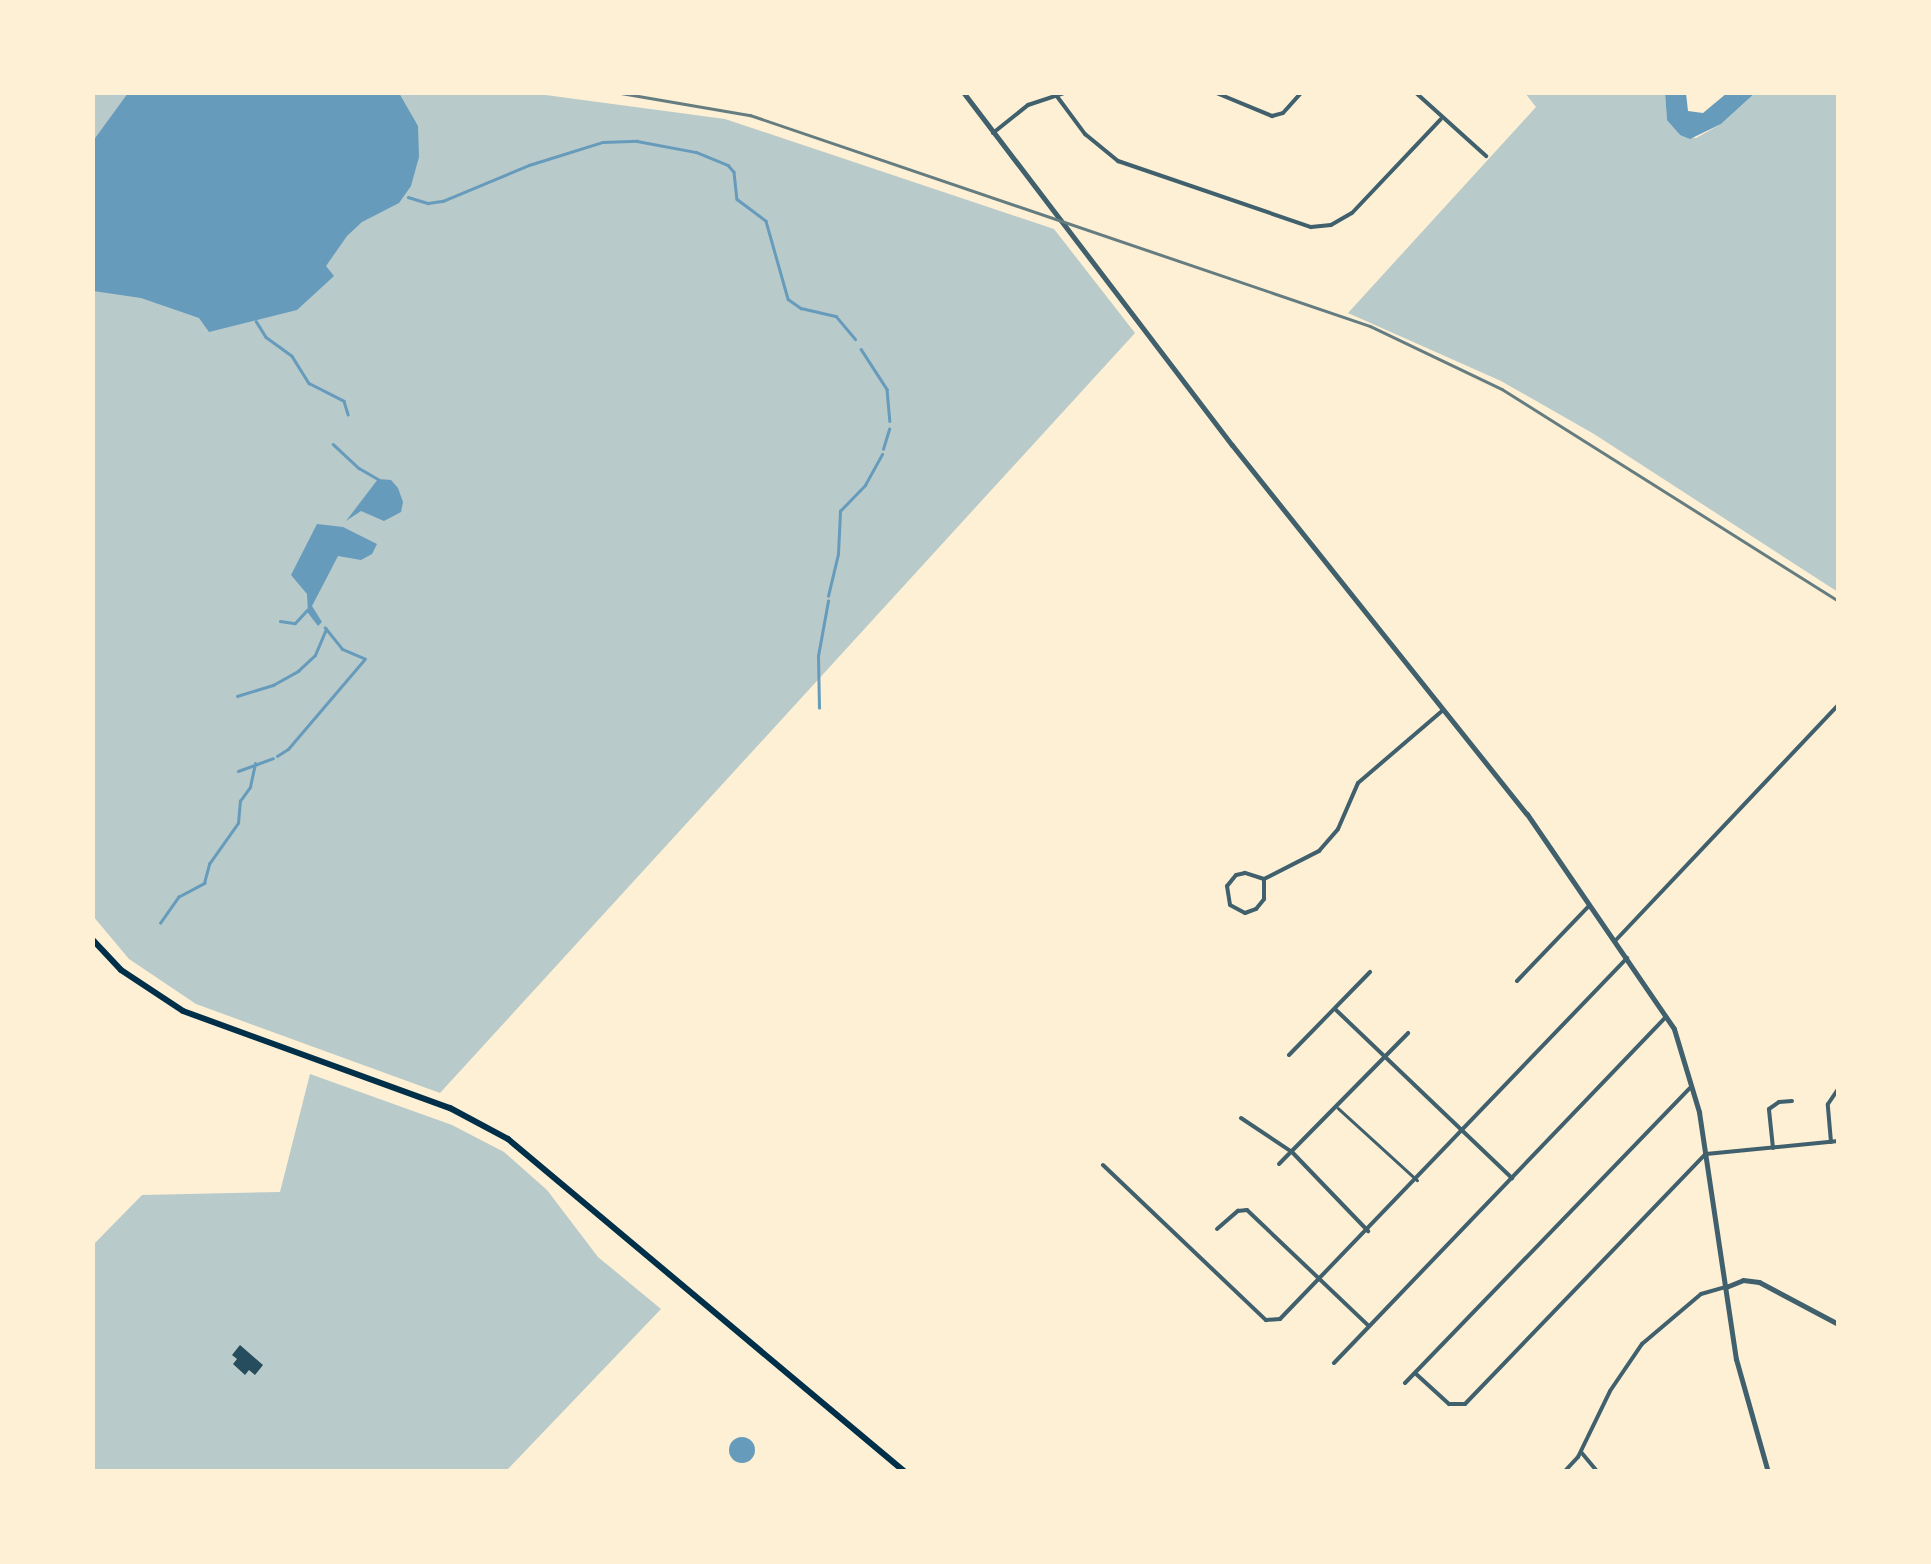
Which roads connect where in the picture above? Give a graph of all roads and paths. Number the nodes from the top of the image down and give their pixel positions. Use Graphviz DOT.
graph roads {
  1 [pos="963,92"];
  2 [pos="1067,92"];
  3 [pos="1214,92"];
  4 [pos="1302,92"];
  5 [pos="1415,92"];
  6 [pos="1056,95"];
  7 [pos="1441,120"];
  8 [pos="993,133"];
  9 [pos="1486,156"];
  10 [pos="1838,704"];
  11 [pos="1442,711"];
  12 [pos="1264,880"];
  13 [pos="1591,905"];
  14 [pos="92,939"];
  15 [pos="1616,942"];
  16 [pos="1628,958"];
  17 [pos="1370,972"];
  18 [pos="1517,981"];
  19 [pos="1335,1009"];
  20 [pos="1666,1017"];
  21 [pos="1408,1034"];
  22 [pos="1289,1055"];
  23 [pos="1384,1058"];
  24 [pos="1693,1085"];
  25 [pos="1838,1089"];
  26 [pos="1792,1101"];
  27 [pos="1338,1108"];
  28 [pos="1240,1118"];
  29 [pos="1462,1131"];
  30 [pos="1835,1142"];
  31 [pos="1773,1148"];
  32 [pos="1292,1152"];
  33 [pos="1706,1154"];
  34 [pos="1103,1164"];
  35 [pos="1280,1164"];
  36 [pos="1512,1178"];
  37 [pos="1417,1180"];
  38 [pos="1217,1229"];
  39 [pos="1368,1231"];
  40 [pos="1321,1280"];
  41 [pos="1726,1287"];
  42 [pos="1838,1324"];
  43 [pos="1369,1326"];
  44 [pos="1334,1363"];
  45 [pos="1415,1374"];
  46 [pos="1406,1383"];
  47 [pos="1581,1452"];
  48 [pos="905,1472"];
  49 [pos="1564,1472"];
  50 [pos="1598,1472"];
  51 [pos="1768,1472"];
  1 -- 8 [label="street"];
  2 -- 6 [label="street"];
  3 -- 4 [label="street"];
  5 -- 7 [label="street"];
  6 -- 7 [label="street"];
  6 -- 8 [label="street"];
  7 -- 9 [label="street"];
  8 -- 11 [label="street"];
  10 -- 15 [label="street"];
  11 -- 12 [label="street"];
  11 -- 13 [label="street"];
  12 -- 12 [label="street"];
  13 -- 15 [label="street"];
  13 -- 18 [label="street"];
  14 -- 48 [label="highway"];
  15 -- 16 [label="street"];
  16 -- 20 [label="street"];
  16 -- 29 [label="street"];
  17 -- 19 [label="street"];
  19 -- 22 [label="street"];
  19 -- 23 [label="street"];
  20 -- 24 [label="street"];
  20 -- 36 [label="street"];
  21 -- 23 [label="street"];
  23 -- 27 [label="street"];
  23 -- 29 [label="street"];
  24 -- 33 [label="street"];
  24 -- 45 [label="street"];
  25 -- 30 [label="street"];
  26 -- 31 [label="street"];
  27 -- 32 [label="street"];
  27 -- 37 [label="lane"];
  28 -- 32 [label="street"];
  29 -- 36 [label="street"];
  29 -- 37 [label="street"];
  30 -- 31 [label="street"];
  31 -- 33 [label="street"];
  32 -- 35 [label="street"];
  32 -- 39 [label="street"];
  33 -- 41 [label="street"];
  33 -- 45 [label="street"];
  34 -- 40 [label="street"];
  36 -- 43 [label="street"];
  37 -- 39 [label="street"];
  38 -- 40 [label="street"];
  39 -- 40 [label="street"];
  40 -- 43 [label="street"];
  41 -- 42 [label="street"];
  41 -- 47 [label="street"];
  41 -- 51 [label="street"];
  43 -- 44 [label="street"];
  45 -- 46 [label="street"];
  47 -- 49 [label="street"];
  47 -- 50 [label="street"];
}
